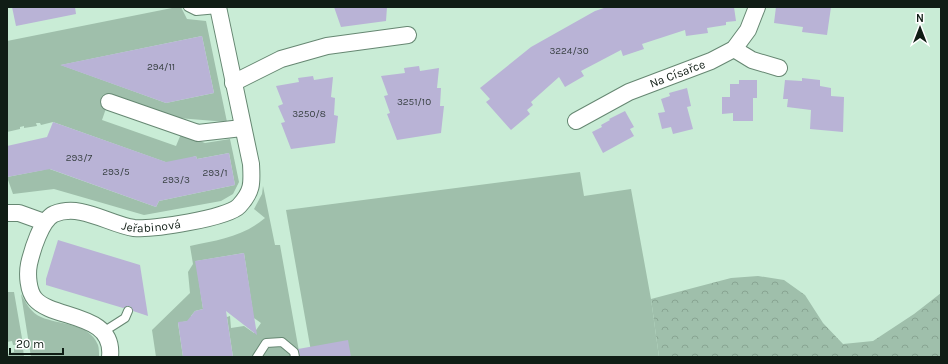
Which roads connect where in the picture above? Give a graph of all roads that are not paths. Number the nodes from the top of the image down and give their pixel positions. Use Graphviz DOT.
graph roads {
  1 [pos="188,7"];
  2 [pos="757,7"];
  3 [pos="218,8"];
  4 [pos="408,35"];
  5 [pos="734,49"];
  6 [pos="779,68"];
  7 [pos="233,83"];
  8 [pos="109,102"];
  9 [pos="576,121"];
  10 [pos="242,128"];
  11 [pos="7,212"];
  12 [pos="44,222"];
  13 [pos="128,311"];
  14 [pos="103,332"];
  15 [pos="110,357"];
  16 [pos="257,357"];
  17 [pos="295,357"];
  1 -- 3 [label="lane"];
  2 -- 5 [label="street, Na Císařce"];
  3 -- 7 [label="street, Jeřabinová"];
  4 -- 7 [label="street"];
  5 -- 6 [label="street"];
  5 -- 9 [label="street, Na Císařce"];
  7 -- 10 [label="street, Jeřabinová"];
  8 -- 10 [label="street"];
  10 -- 12 [label="street, Jeřabinová"];
  11 -- 12 [label="street"];
  12 -- 14 [label="street"];
  13 -- 14 [label="lane"];
  14 -- 15 [label="street"];
  16 -- 17 [label="lane"];
}
